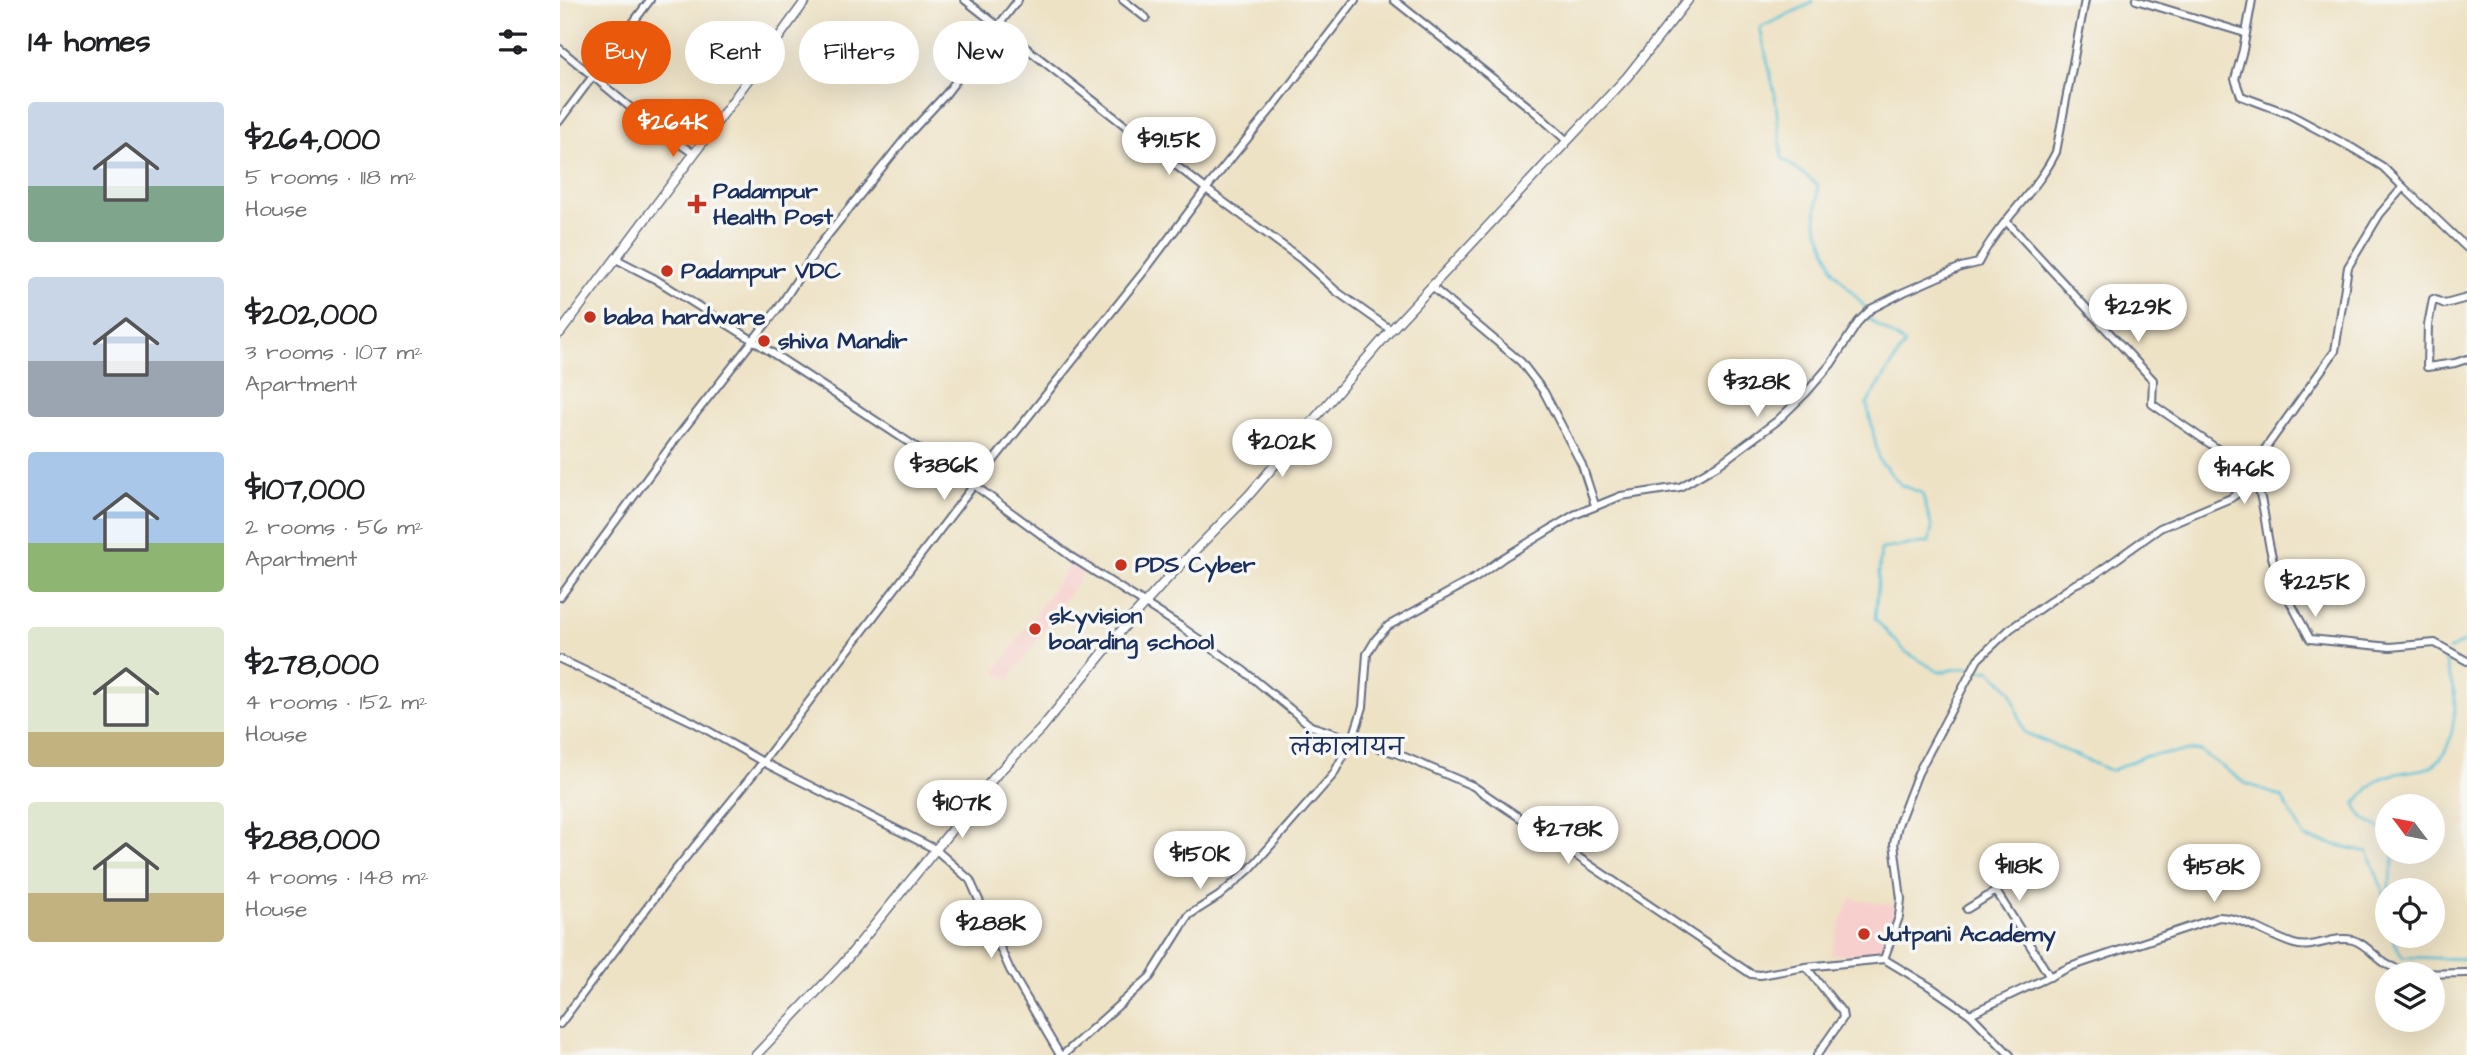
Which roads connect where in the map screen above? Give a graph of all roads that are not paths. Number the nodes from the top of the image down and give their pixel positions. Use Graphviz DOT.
graph roads {
  1 [pos="650,0"];
  2 [pos="806,0"];
  3 [pos="965,0"];
  4 [pos="1018,0"];
  5 [pos="1123,0"];
  6 [pos="1354,0"];
  7 [pos="1394,0"];
  8 [pos="1688,0"];
  9 [pos="2085,0"];
  10 [pos="2136,0"];
  11 [pos="2252,0"];
  12 [pos="1146,18"];
  13 [pos="634,21"];
  14 [pos="993,21"];
  15 [pos="1001,21"];
  16 [pos="2245,33"];
  17 [pos="560,49"];
  18 [pos="1029,49"];
  19 [pos="581,66"];
  20 [pos="586,84"];
  21 [pos="603,84"];
  22 [pos="954,84"];
  23 [pos="560,120"];
  24 [pos="1566,140"];
  25 [pos="694,154"];
  26 [pos="2403,187"];
  27 [pos="1206,189"];
  28 [pos="2006,221"];
  29 [pos="2467,248"];
  30 [pos="616,259"];
  31 [pos="1432,287"];
  32 [pos="2467,298"];
  33 [pos="1391,330"];
  34 [pos="560,333"];
  35 [pos="754,341"];
  36 [pos="2467,359"];
  37 [pos="2254,474"];
  38 [pos="2250,484"];
  39 [pos="974,485"];
  40 [pos="1595,505"];
  41 [pos="560,597"];
  42 [pos="1145,604"];
  43 [pos="560,659"];
  44 [pos="2467,661"];
  45 [pos="1353,738"];
  46 [pos="763,762"];
  47 [pos="935,849"];
  48 [pos="1967,909"];
  49 [pos="1884,959"];
  50 [pos="1805,967"];
  51 [pos="2467,973"];
  52 [pos="2050,977"];
  53 [pos="1970,1014"];
  54 [pos="560,1024"];
  55 [pos="756,1055"];
  56 [pos="1062,1055"];
  57 [pos="1817,1055"];
  58 [pos="2010,1055"];
  1 -- 13 [label="street"];
  2 -- 25 [label="street"];
  3 -- 14 [label="street"];
  4 -- 15 [label="street"];
  5 -- 12 [label="street"];
  6 -- 27 [label="street"];
  7 -- 24 [label="street"];
  8 -- 24 [label="street"];
  9 -- 28 [label="street"];
  10 -- 16 [label="street"];
  11 -- 16 [label="street"];
  16 -- 26 [label="street"];
  17 -- 19 [label="street"];
  18 -- 27 [label="street"];
  20 -- 23 [label="street"];
  21 -- 25 [label="street"];
  22 -- 35 [label="street"];
  24 -- 31 [label="street"];
  25 -- 30 [label="street"];
  26 -- 29 [label="street"];
  26 -- 37 [label="street"];
  27 -- 33 [label="street"];
  27 -- 39 [label="street"];
  28 -- 37 [label="street"];
  28 -- 40 [label="street"];
  30 -- 34 [label="street"];
  30 -- 35 [label="street"];
  31 -- 33 [label="street"];
  31 -- 40 [label="street"];
  32 -- 36 [label="street"];
  33 -- 42 [label="street"];
  35 -- 39 [label="street"];
  35 -- 41 [label="street"];
  37 -- 38 [label="street"];
  38 -- 44 [label="street"];
  38 -- 49 [label="street"];
  39 -- 42 [label="street"];
  39 -- 46 [label="street"];
  40 -- 45 [label="street"];
  42 -- 45 [label="street"];
  42 -- 47 [label="street"];
  43 -- 46 [label="street"];
  45 -- 50 [label="street"];
  45 -- 56 [label="street"];
  46 -- 47 [label="street"];
  46 -- 54 [label="street"];
  47 -- 55 [label="street"];
  47 -- 56 [label="street"];
  48 -- 52 [label="street"];
  49 -- 50 [label="street"];
  49 -- 53 [label="street"];
  50 -- 57 [label="street"];
  51 -- 52 [label="street"];
  52 -- 53 [label="street"];
  53 -- 58 [label="street"];
}
